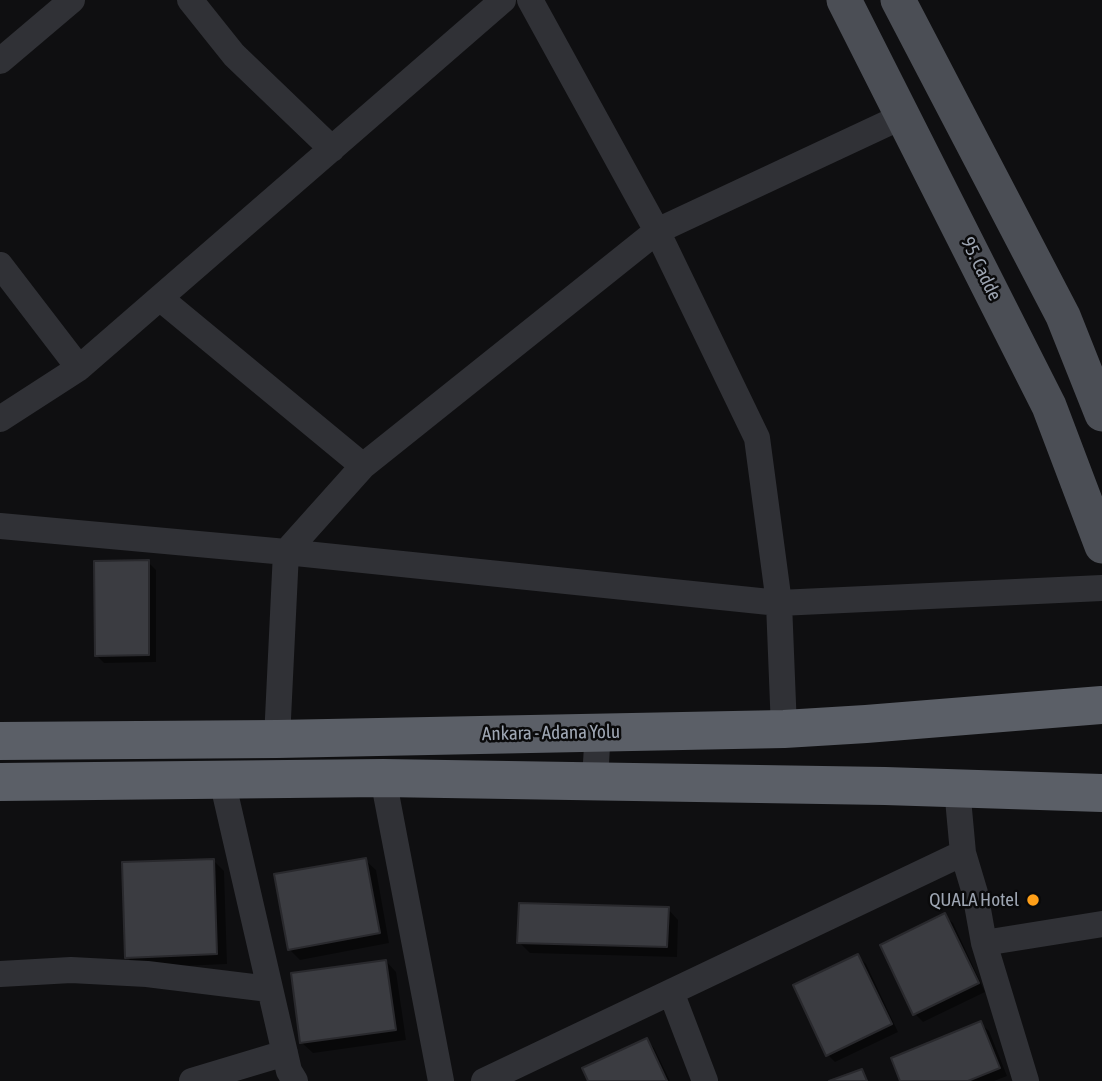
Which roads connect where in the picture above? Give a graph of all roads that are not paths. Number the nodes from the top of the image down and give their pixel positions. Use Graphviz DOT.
graph roads {
  1 [pos="72,0"];
  2 [pos="190,0"];
  3 [pos="503,0"];
  4 [pos="530,0"];
  5 [pos="845,0"];
  6 [pos="898,0"];
  7 [pos="0,61"];
  8 [pos="903,116"];
  9 [pos="332,149"];
  10 [pos="657,231"];
  11 [pos="0,265"];
  12 [pos="161,299"];
  13 [pos="79,368"];
  14 [pos="1102,414"];
  15 [pos="0,419"];
  16 [pos="363,466"];
  17 [pos="0,526"];
  18 [pos="1102,545"];
  19 [pos="286,552"];
  20 [pos="1102,588"];
  21 [pos="779,603"];
  22 [pos="1102,705"];
  23 [pos="784,729"];
  24 [pos="277,739"];
  25 [pos="0,741"];
  26 [pos="383,778"];
  27 [pos="222,780"];
  28 [pos="0,782"];
  29 [pos="957,788"];
  30 [pos="1102,793"];
  31 [pos="963,853"];
  32 [pos="1102,924"];
  33 [pos="984,943"];
  34 [pos="0,974"];
  35 [pos="269,989"];
  36 [pos="671,992"];
  37 [pos="285,1053"];
  38 [pos="192,1081"];
  39 [pos="295,1081"];
  40 [pos="441,1081"];
  41 [pos="484,1081"];
  42 [pos="705,1081"];
  43 [pos="1026,1081"];
  1 -- 7 [label="street"];
  2 -- 9 [label="street"];
  3 -- 9 [label="street"];
  4 -- 10 [label="street"];
  5 -- 8 [label="main road, 95. Cadde"];
  6 -- 14 [label="main road"];
  8 -- 10 [label="street"];
  8 -- 18 [label="main road, 95. Cadde"];
  9 -- 12 [label="street"];
  10 -- 16 [label="street"];
  10 -- 21 [label="street"];
  11 -- 13 [label="street"];
  12 -- 13 [label="street"];
  12 -- 16 [label="street"];
  13 -- 15 [label="street"];
  16 -- 19 [label="street"];
  17 -- 19 [label="street"];
  19 -- 21 [label="street"];
  19 -- 24 [label="street"];
  20 -- 21 [label="street"];
  21 -- 23 [label="street"];
  22 -- 23 [label="highway, Ankara - Adana Yolu"];
  23 -- 24 [label="highway, Ankara - Adana Yolu"];
  24 -- 25 [label="highway, Ankara - Adana Yolu"];
  26 -- 27 [label="highway"];
  26 -- 29 [label="highway"];
  26 -- 40 [label="street"];
  27 -- 28 [label="highway"];
  27 -- 35 [label="street"];
  29 -- 30 [label="highway"];
  29 -- 31 [label="street"];
  31 -- 33 [label="street"];
  31 -- 36 [label="street"];
  32 -- 33 [label="street"];
  33 -- 43 [label="street"];
  34 -- 35 [label="street"];
  35 -- 37 [label="street"];
  36 -- 41 [label="street"];
  36 -- 42 [label="street"];
  37 -- 38 [label="street"];
  37 -- 39 [label="street"];
}
